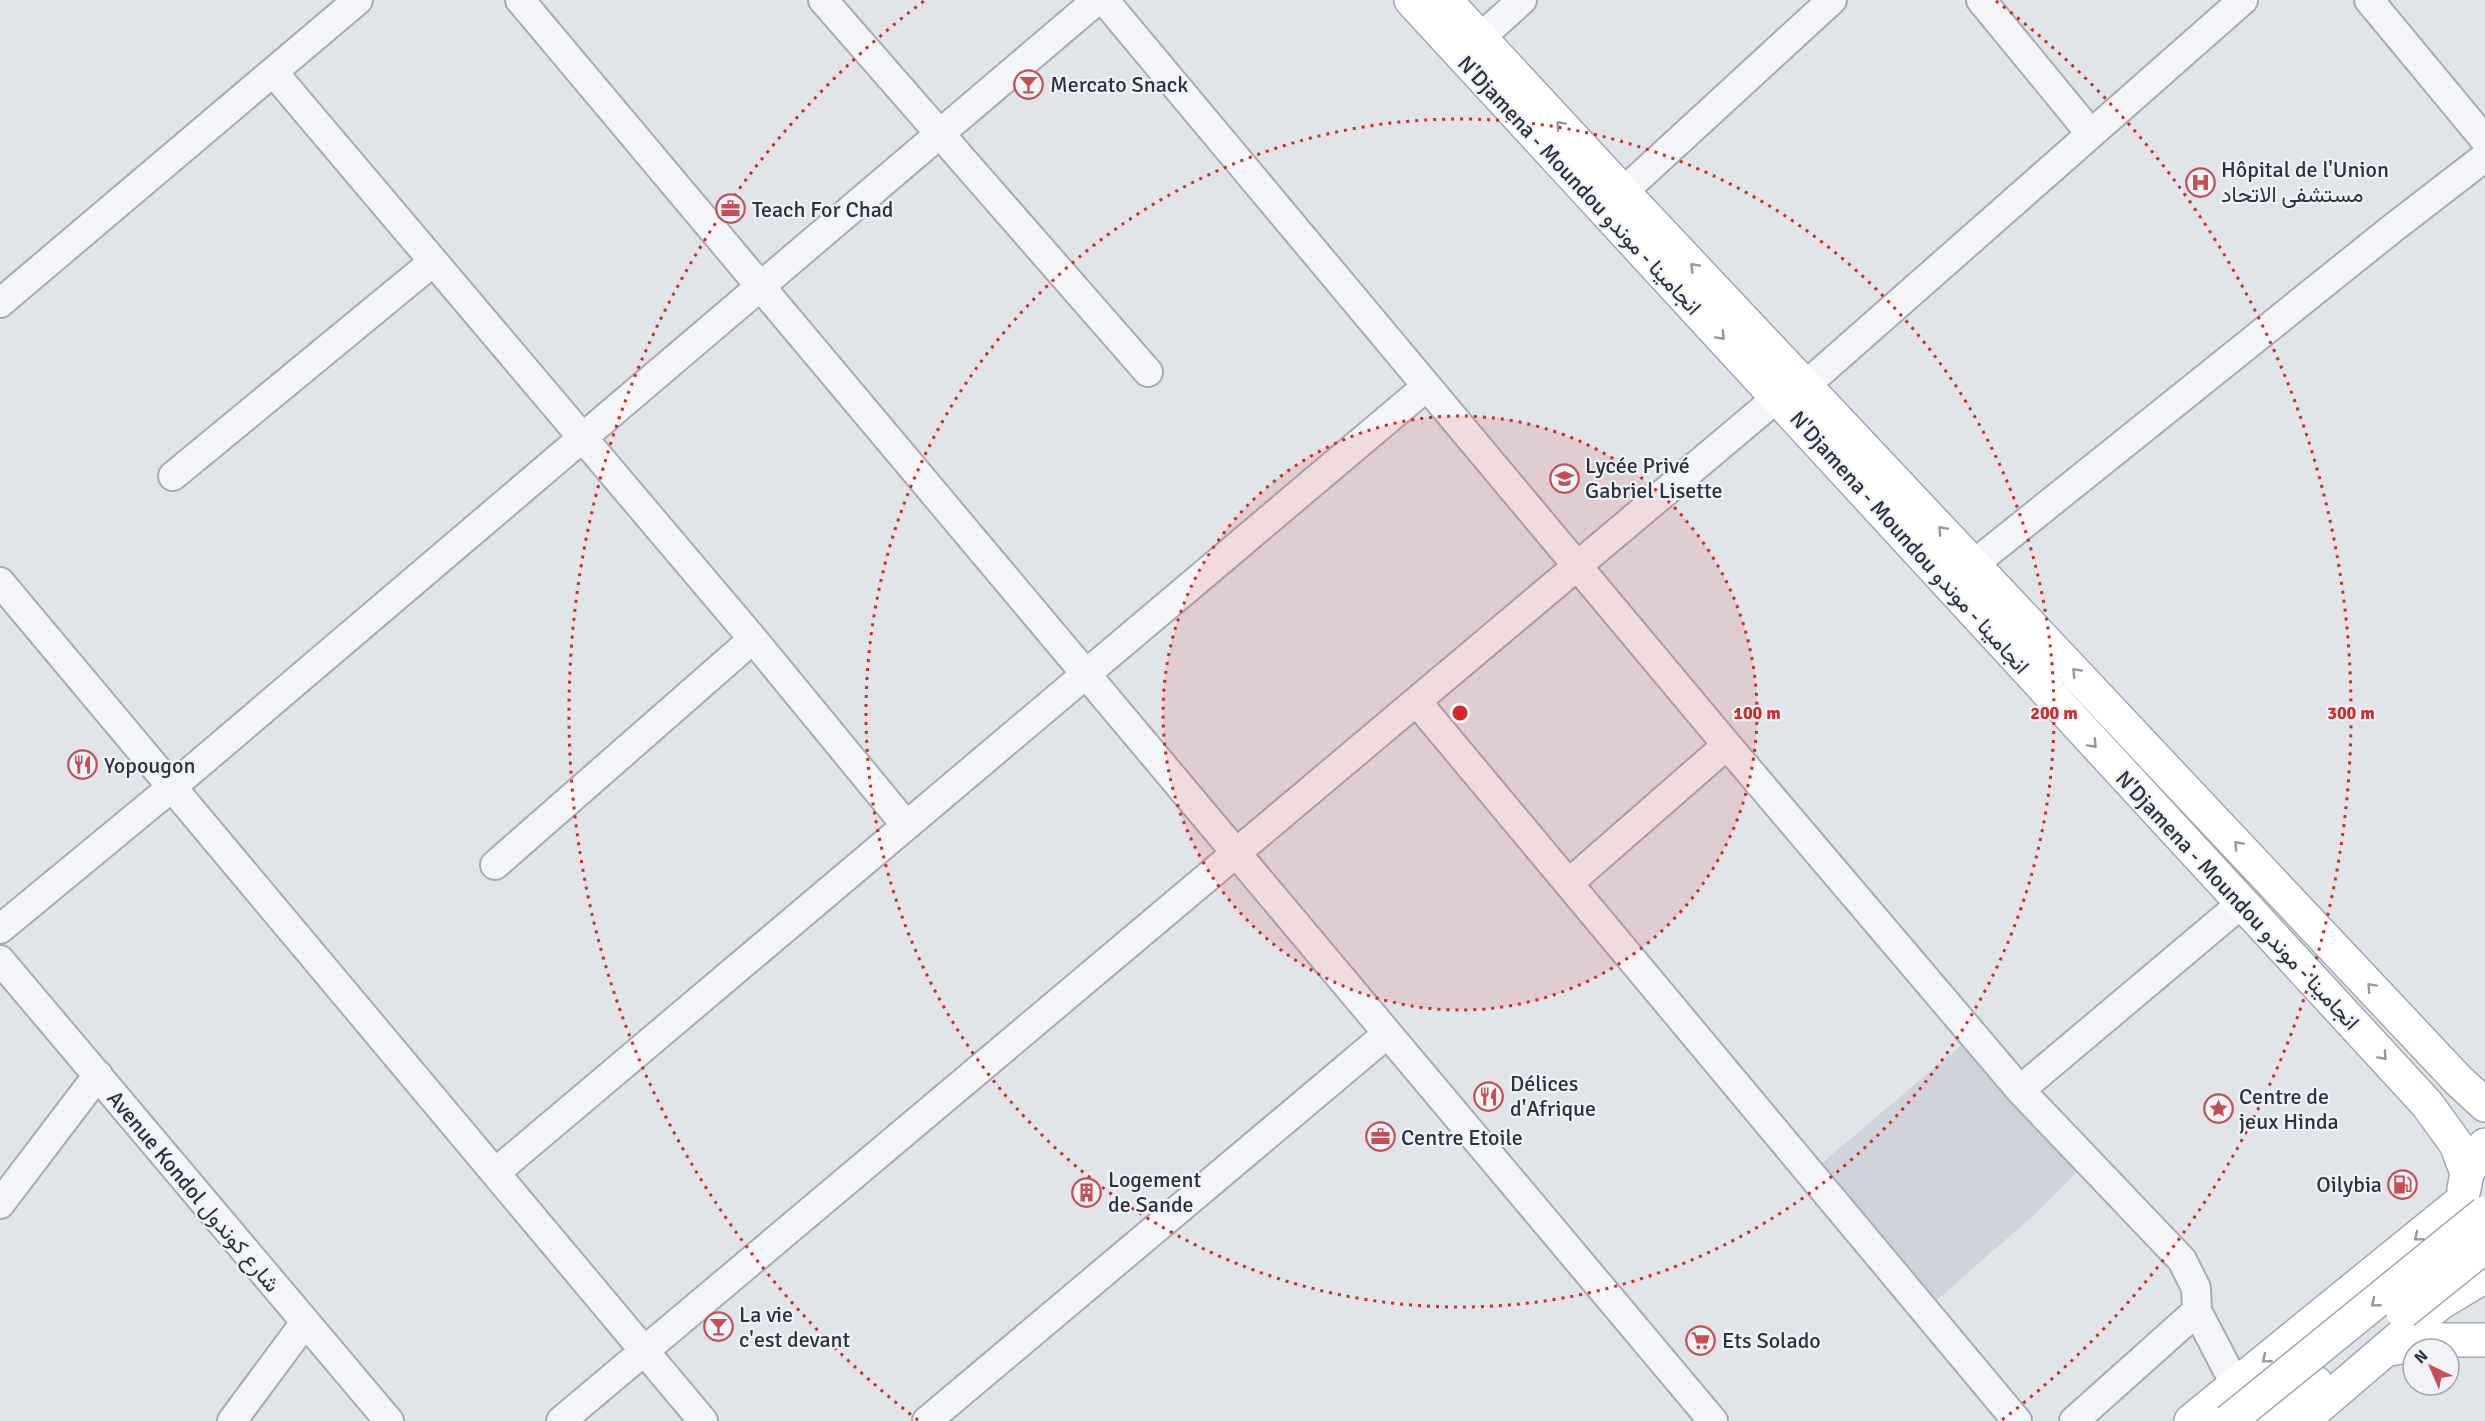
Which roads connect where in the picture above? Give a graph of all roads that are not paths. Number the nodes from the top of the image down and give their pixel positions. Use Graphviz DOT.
graph roads {
  1 [pos="358,0"];
  2 [pos="520,0"];
  3 [pos="823,0"];
  4 [pos="1096,0"];
  5 [pos="1104,0"];
  6 [pos="1411,0"];
  7 [pos="1445,0"];
  8 [pos="1522,0"];
  9 [pos="1832,0"];
  10 [pos="1981,0"];
  11 [pos="2243,0"];
  12 [pos="2369,0"];
  13 [pos="1479,39"];
  14 [pos="274,74"];
  15 [pos="939,134"];
  16 [pos="2091,134"];
  17 [pos="2485,140"];
  18 [pos="2485,157"];
  19 [pos="1623,192"];
  20 [pos="432,262"];
  21 [pos="762,285"];
  22 [pos="0,303"];
  23 [pos="1148,372"];
  24 [pos="1426,387"];
  25 [pos="1792,391"];
  26 [pos="583,437"];
  27 [pos="173,476"];
  28 [pos="1578,564"];
  29 [pos="1974,564"];
  30 [pos="0,582"];
  31 [pos="753,639"];
  32 [pos="1088,675"];
  33 [pos="1417,702"];
  34 [pos="1727,745"];
  35 [pos="171,787"];
  36 [pos="905,824"];
  37 [pos="1236,854"];
  38 [pos="495,865"];
  39 [pos="1569,883"];
  40 [pos="2241,904"];
  41 [pos="0,930"];
  42 [pos="0,960"];
  43 [pos="1387,1034"];
  44 [pos="98,1075"];
  45 [pos="2020,1090"];
  46 [pos="2485,1105"];
  47 [pos="2485,1145"];
  48 [pos="496,1172"];
  49 [pos="2472,1195"];
  50 [pos="0,1204"];
  51 [pos="2485,1246"];
  52 [pos="2485,1251"];
  53 [pos="2485,1276"];
  54 [pos="2197,1311"];
  55 [pos="304,1324"];
  56 [pos="2485,1340"];
  57 [pos="2385,1350"];
  58 [pos="644,1351"];
  59 [pos="2235,1384"];
  60 [pos="232,1421"];
  61 [pos="389,1421"];
  62 [pos="561,1421"];
  63 [pos="703,1421"];
  64 [pos="927,1421"];
  65 [pos="1713,1421"];
  66 [pos="2017,1421"];
  67 [pos="2074,1421"];
  68 [pos="2191,1421"];
  69 [pos="2229,1421"];
  70 [pos="2268,1421"];
  71 [pos="2302,1421"];
  1 -- 14 [label="street"];
  2 -- 21 [label="street"];
  3 -- 15 [label="street"];
  4 -- 15 [label="street"];
  5 -- 24 [label="street"];
  6 -- 25 [label="main road, N'Djamena - Moundou انجامينا - موندو, one-way"];
  7 -- 13 [label="main road, N'Djamena - Moundou انجامينا - موندو"];
  8 -- 13 [label="street"];
  9 -- 19 [label="street"];
  10 -- 16 [label="street"];
  11 -- 16 [label="street"];
  12 -- 17 [label="street"];
  19 -- 13 [label="main road, N'Djamena - Moundou انجامينا - موندو, one-way"];
  14 -- 20 [label="street"];
  14 -- 22 [label="street"];
  15 -- 21 [label="street"];
  15 -- 23 [label="street"];
  16 -- 25 [label="street"];
  18 -- 29 [label="street"];
  25 -- 19 [label="main road, N'Djamena - Moundou انجامينا - موندو, one-way"];
  20 -- 26 [label="street"];
  20 -- 27 [label="street"];
  21 -- 26 [label="street"];
  21 -- 32 [label="street"];
  24 -- 28 [label="street"];
  24 -- 32 [label="street"];
  25 -- 28 [label="street"];
  29 -- 25 [label="main road, N'Djamena - Moundou انجامينا - موندو, one-way"];
  25 -- 40 [label="main road, N'Djamena - Moundou انجامينا - موندو, one-way"];
  26 -- 31 [label="street"];
  26 -- 35 [label="street"];
  28 -- 33 [label="street"];
  28 -- 34 [label="street"];
  46 -- 29 [label="main road, N'Djamena - Moundou انجامينا - موندو, one-way"];
  30 -- 35 [label="street"];
  31 -- 36 [label="street"];
  31 -- 38 [label="street"];
  32 -- 36 [label="street"];
  32 -- 37 [label="street"];
  33 -- 37 [label="street"];
  33 -- 39 [label="street"];
  34 -- 39 [label="street"];
  34 -- 45 [label="street"];
  35 -- 41 [label="street"];
  35 -- 48 [label="street"];
  36 -- 48 [label="street"];
  37 -- 43 [label="street"];
  37 -- 58 [label="street"];
  39 -- 66 [label="street"];
  40 -- 45 [label="street"];
  40 -- 49 [label="main road, N'Djamena - Moundou انجامينا - موندو, one-way"];
  42 -- 44 [label="street, Avenue Kondol شارع كوندول"];
  43 -- 64 [label="street"];
  43 -- 65 [label="street"];
  44 -- 50 [label="street"];
  44 -- 55 [label="street, Avenue Kondol شارع كوندول"];
  45 -- 54 [label="street"];
  47 -- 49 [label="main road"];
  48 -- 58 [label="street"];
  49 -- 52 [label="main road, N'Djamena - Moundou انجامينا - موندو"];
  49 -- 59 [label="main road, one-way"];
  49 -- 69 [label="main road, one-way, bridge"];
  51 -- 70 [label="main road, bridge"];
  53 -- 57 [label="main road"];
  54 -- 59 [label="street"];
  54 -- 67 [label="street"];
  55 -- 60 [label="street"];
  55 -- 61 [label="street, Avenue Kondol شارع كوندول"];
  56 -- 57 [label="main road"];
  57 -- 71 [label="main road"];
  58 -- 62 [label="street"];
  58 -- 63 [label="street"];
  59 -- 68 [label="main road"];
}
